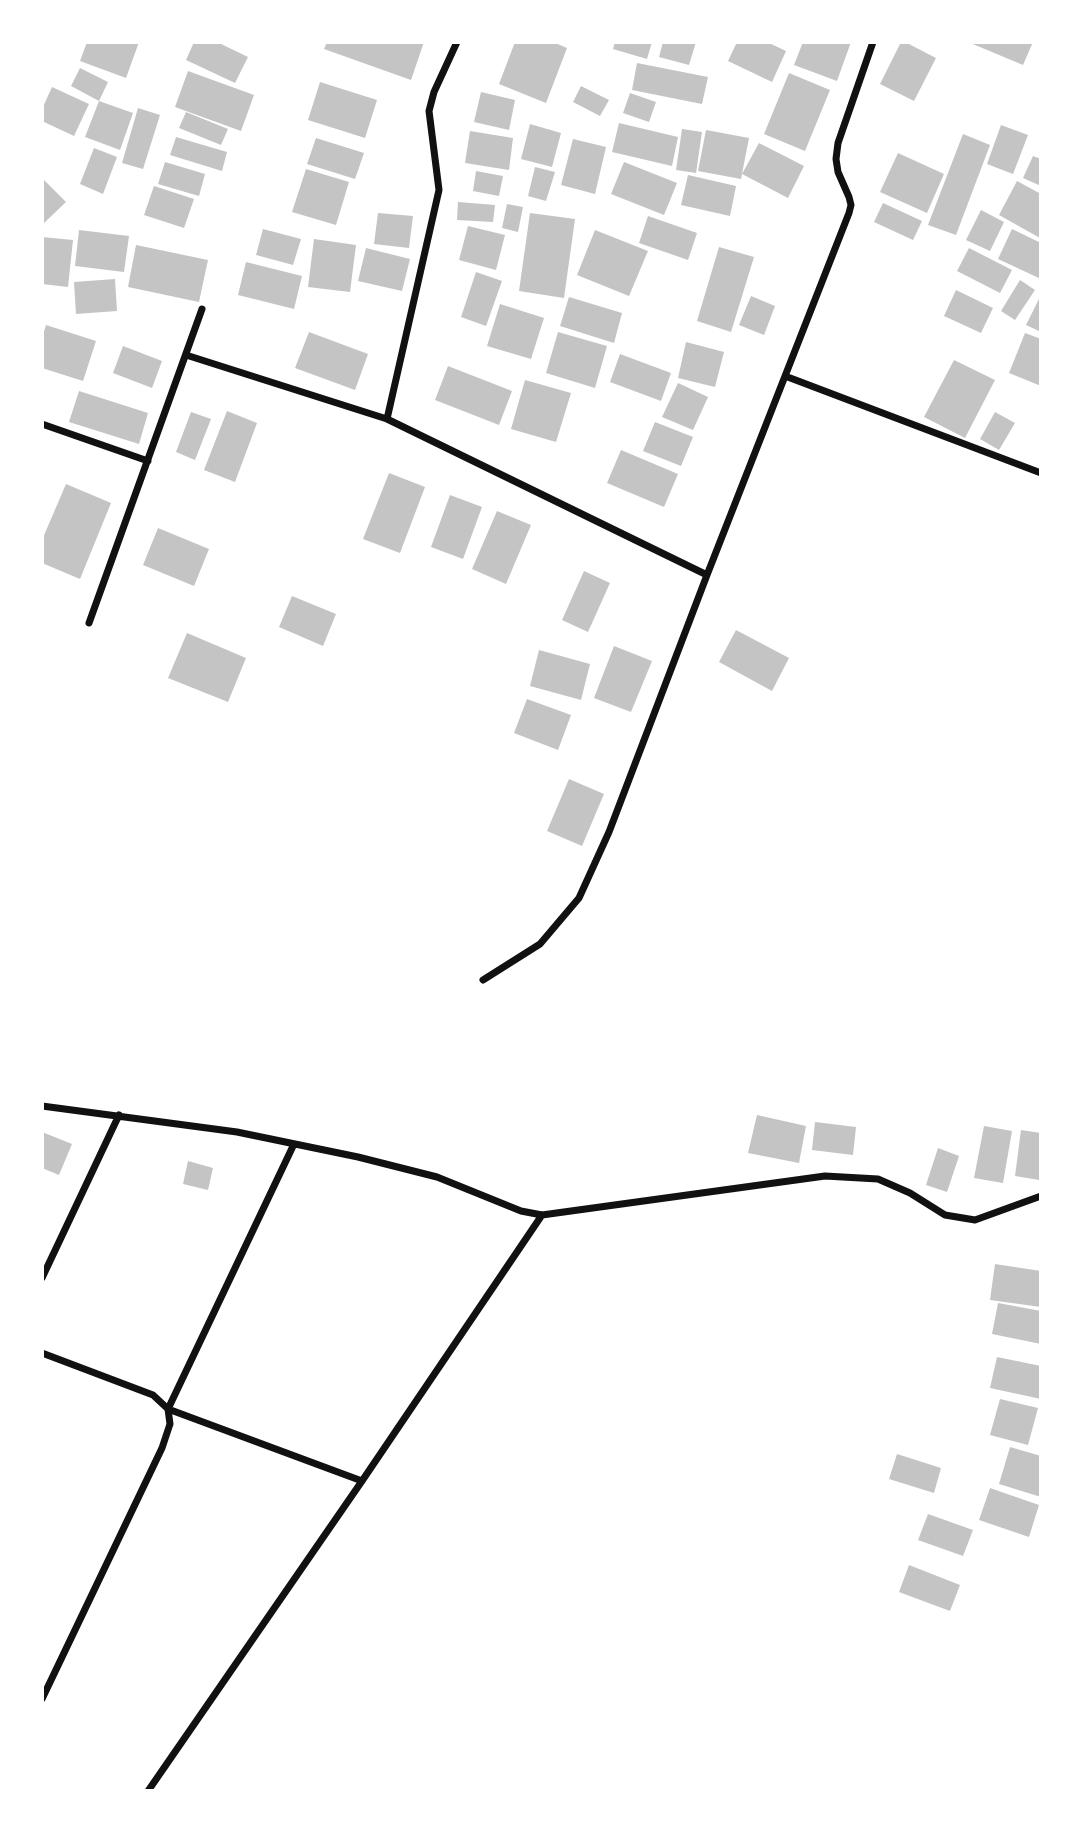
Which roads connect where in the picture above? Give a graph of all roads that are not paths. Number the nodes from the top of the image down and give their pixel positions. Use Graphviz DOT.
graph roads {
  1 [pos="457,42"];
  2 [pos="873,42"];
  3 [pos="202,309"];
  4 [pos="186,355"];
  5 [pos="785,376"];
  6 [pos="387,419"];
  7 [pos="42,424"];
  8 [pos="148,461"];
  9 [pos="1041,473"];
  10 [pos="707,575"];
  11 [pos="89,623"];
  12 [pos="483,979"];
  13 [pos="42,1106"];
  14 [pos="120,1115"];
  15 [pos="294,1144"];
  16 [pos="1041,1196"];
  17 [pos="542,1215"];
  18 [pos="42,1278"];
  19 [pos="42,1353"];
  20 [pos="168,1409"];
  21 [pos="362,1480"];
  22 [pos="42,1699"];
  23 [pos="148,1791"];
  1 -- 6 [label="street"];
  2 -- 5 [label="street"];
  3 -- 4 [label="street"];
  4 -- 6 [label="street"];
  4 -- 8 [label="street"];
  5 -- 9 [label="street"];
  5 -- 10 [label="street"];
  6 -- 10 [label="street"];
  7 -- 8 [label="street"];
  8 -- 11 [label="street"];
  10 -- 12 [label="street"];
  13 -- 14 [label="street"];
  14 -- 15 [label="street"];
  14 -- 18 [label="street"];
  15 -- 17 [label="street"];
  15 -- 20 [label="street"];
  16 -- 17 [label="street"];
  17 -- 21 [label="street"];
  19 -- 20 [label="street"];
  20 -- 21 [label="street"];
  20 -- 22 [label="street"];
  21 -- 23 [label="street"];
}
